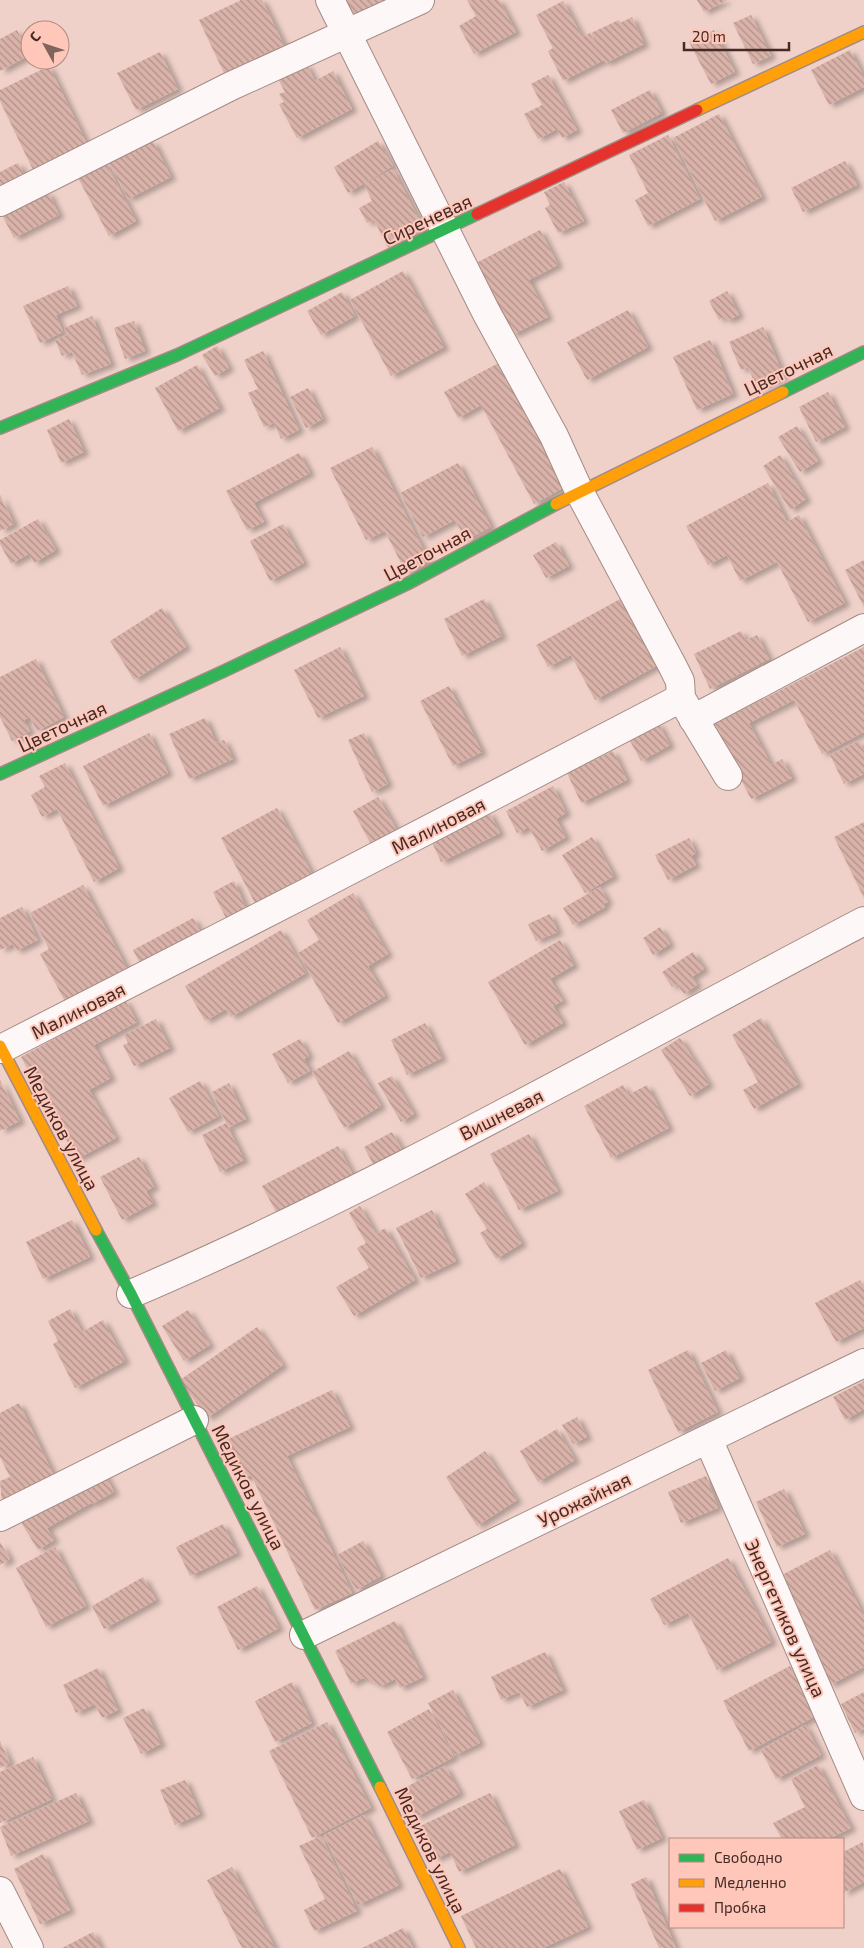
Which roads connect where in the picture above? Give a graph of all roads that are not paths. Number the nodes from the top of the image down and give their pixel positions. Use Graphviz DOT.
graph roads {
  1 [pos="330,0"];
  2 [pos="420,0"];
  3 [pos="864,32"];
  4 [pos="347,34"];
  5 [pos="0,202"];
  6 [pos="445,230"];
  7 [pos="864,352"];
  8 [pos="0,428"];
  9 [pos="580,491"];
  10 [pos="864,628"];
  11 [pos="687,708"];
  12 [pos="0,774"];
  13 [pos="728,776"];
  14 [pos="864,921"];
  15 [pos="1,1048"];
  16 [pos="131,1294"];
  17 [pos="864,1363"];
  18 [pos="194,1420"];
  19 [pos="708,1439"];
  20 [pos="0,1517"];
  21 [pos="304,1636"];
  22 [pos="864,1796"];
  23 [pos="0,1891"];
  24 [pos="29,1948"];
  25 [pos="459,1948"];
  1 -- 4 [label="street"];
  2 -- 4 [label="street"];
  3 -- 6 [label="street, Сиреневая"];
  4 -- 5 [label="street"];
  4 -- 6 [label="street"];
  6 -- 8 [label="street, Сиреневая"];
  6 -- 9 [label="street"];
  7 -- 9 [label="street, Цветочная"];
  9 -- 11 [label="street"];
  9 -- 12 [label="street, Цветочная"];
  10 -- 11 [label="street, Малиновая"];
  11 -- 13 [label="street"];
  11 -- 15 [label="street, Малиновая"];
  14 -- 16 [label="street, Вишневая"];
  15 -- 16 [label="street, Медиков улица"];
  16 -- 18 [label="street, Медиков улица"];
  17 -- 19 [label="street, Урожайная"];
  18 -- 20 [label="street"];
  18 -- 21 [label="street, Медиков улица"];
  19 -- 21 [label="street, Урожайная"];
  19 -- 22 [label="street, Энергетиков улица"];
  21 -- 25 [label="street, Медиков улица"];
  23 -- 24 [label="street"];
}
